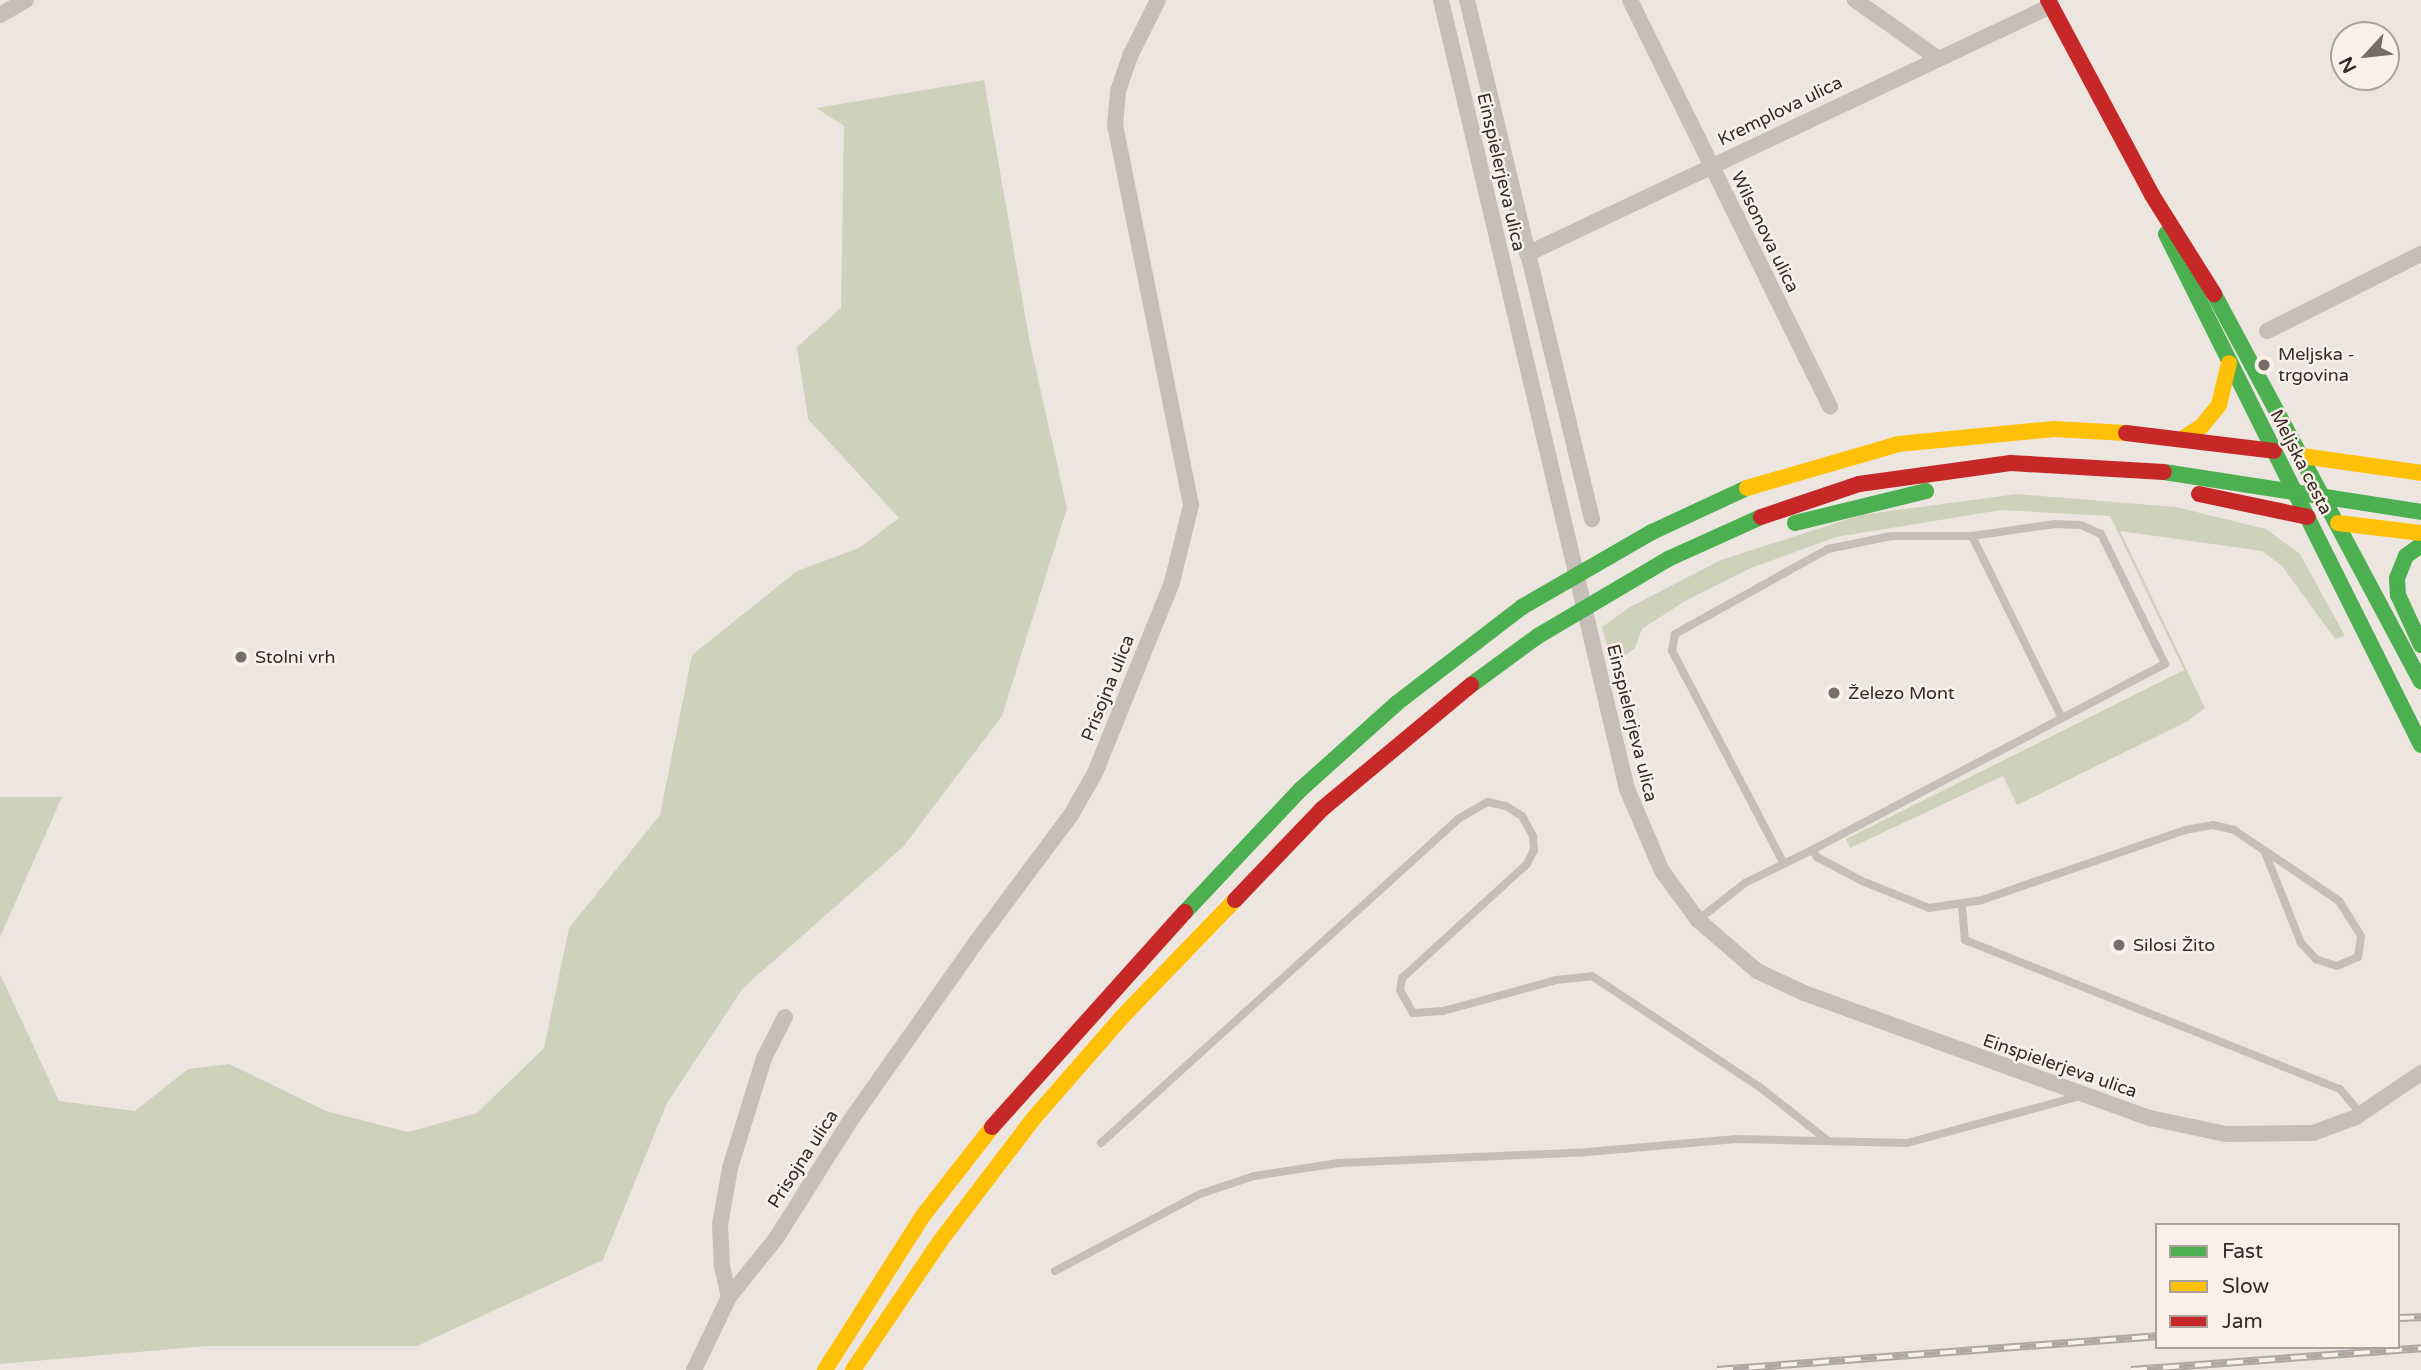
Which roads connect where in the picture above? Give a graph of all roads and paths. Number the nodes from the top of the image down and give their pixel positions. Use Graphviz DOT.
graph roads {
  1 [pos="26,0"];
  2 [pos="1158,0"];
  3 [pos="1441,0"];
  4 [pos="1467,0"];
  5 [pos="1630,0"];
  6 [pos="1855,0"];
  7 [pos="2054,2"];
  8 [pos="0,15"];
  9 [pos="1936,57"];
  10 [pos="1711,166"];
  11 [pos="2152,195"];
  12 [pos="1527,254"];
  13 [pos="2421,254"];
  14 [pos="2267,331"];
  15 [pos="2229,363"];
  16 [pos="1829,407"];
  17 [pos="2185,437"];
  18 [pos="2274,451"];
  19 [pos="2123,452"];
  20 [pos="2085,455"];
  21 [pos="2302,456"];
  22 [pos="2421,473"];
  23 [pos="2421,497"];
  24 [pos="2421,512"];
  25 [pos="2308,517"];
  26 [pos="1592,519"];
  27 [pos="2338,523"];
  28 [pos="2421,533"];
  29 [pos="1972,536"];
  30 [pos="2421,545"];
  31 [pos="2421,645"];
  32 [pos="2421,681"];
  33 [pos="2062,718"];
  34 [pos="2421,745"];
  35 [pos="2264,849"];
  36 [pos="1812,850"];
  37 [pos="1784,864"];
  38 [pos="1255,879"];
  39 [pos="1194,902"];
  40 [pos="1962,905"];
  41 [pos="1698,920"];
  42 [pos="785,1017"];
  43 [pos="2421,1073"];
  44 [pos="2083,1095"];
  45 [pos="2361,1114"];
  46 [pos="1828,1141"];
  47 [pos="1101,1143"];
  48 [pos="1055,1271"];
  49 [pos="729,1297"];
  50 [pos="694,1370"];
  51 [pos="825,1370"];
  52 [pos="853,1370"];
  1 -- 8 [label="street"];
  2 -- 49 [label="street, Prisojna ulica"];
  3 -- 41 [label="street, Einspielerjeva ulica"];
  4 -- 12 [label="street, Einspielerjeva ulica"];
  5 -- 10 [label="street, Wilsonova ulica"];
  6 -- 9 [label="street"];
  7 -- 9 [label="street, Kremplova ulica"];
  7 -- 11 [label="main road, Meljska cesta"];
  9 -- 10 [label="street, Kremplova ulica"];
  10 -- 12 [label="street, Kremplova ulica"];
  10 -- 16 [label="street, Wilsonova ulica"];
  11 -- 15 [label="main road, Meljska cesta"];
  11 -- 21 [label="main road, Meljska cesta"];
  12 -- 26 [label="street, Einspielerjeva ulica"];
  13 -- 14 [label="street"];
  15 -- 17 [label="main road"];
  15 -- 18 [label="main road, Meljska cesta"];
  17 -- 18 [label="main road"];
  17 -- 39 [label="main road"];
  18 -- 21 [label="main road"];
  18 -- 25 [label="main road, Meljska cesta"];
  19 -- 23 [label="main road"];
  20 -- 24 [label="main road"];
  20 -- 38 [label="main road"];
  20 -- 39 [label="main road"];
  21 -- 22 [label="main road"];
  21 -- 27 [label="main road, Meljska cesta"];
  25 -- 27 [label="main road"];
  25 -- 34 [label="main road, Meljska cesta"];
  25 -- 38 [label="main road"];
  27 -- 28 [label="main road"];
  27 -- 32 [label="main road, Meljska cesta"];
  29 -- 33 [label="lane"];
  29 -- 33 [label="lane"];
  29 -- 37 [label="lane"];
  30 -- 31 [label="main road"];
  33 -- 36 [label="lane"];
  35 -- 35 [label="lane"];
  35 -- 40 [label="lane"];
  36 -- 37 [label="lane"];
  36 -- 40 [label="lane"];
  37 -- 41 [label="lane"];
  38 -- 52 [label="main road"];
  39 -- 51 [label="main road"];
  40 -- 45 [label="lane"];
  41 -- 44 [label="street, Einspielerjeva ulica"];
  42 -- 49 [label="street"];
  43 -- 45 [label="street, Einspielerjeva ulica"];
  44 -- 45 [label="street, Einspielerjeva ulica"];
  44 -- 46 [label="lane"];
  46 -- 47 [label="lane"];
  46 -- 48 [label="lane"];
  49 -- 50 [label="street, Prisojna ulica"];
}
